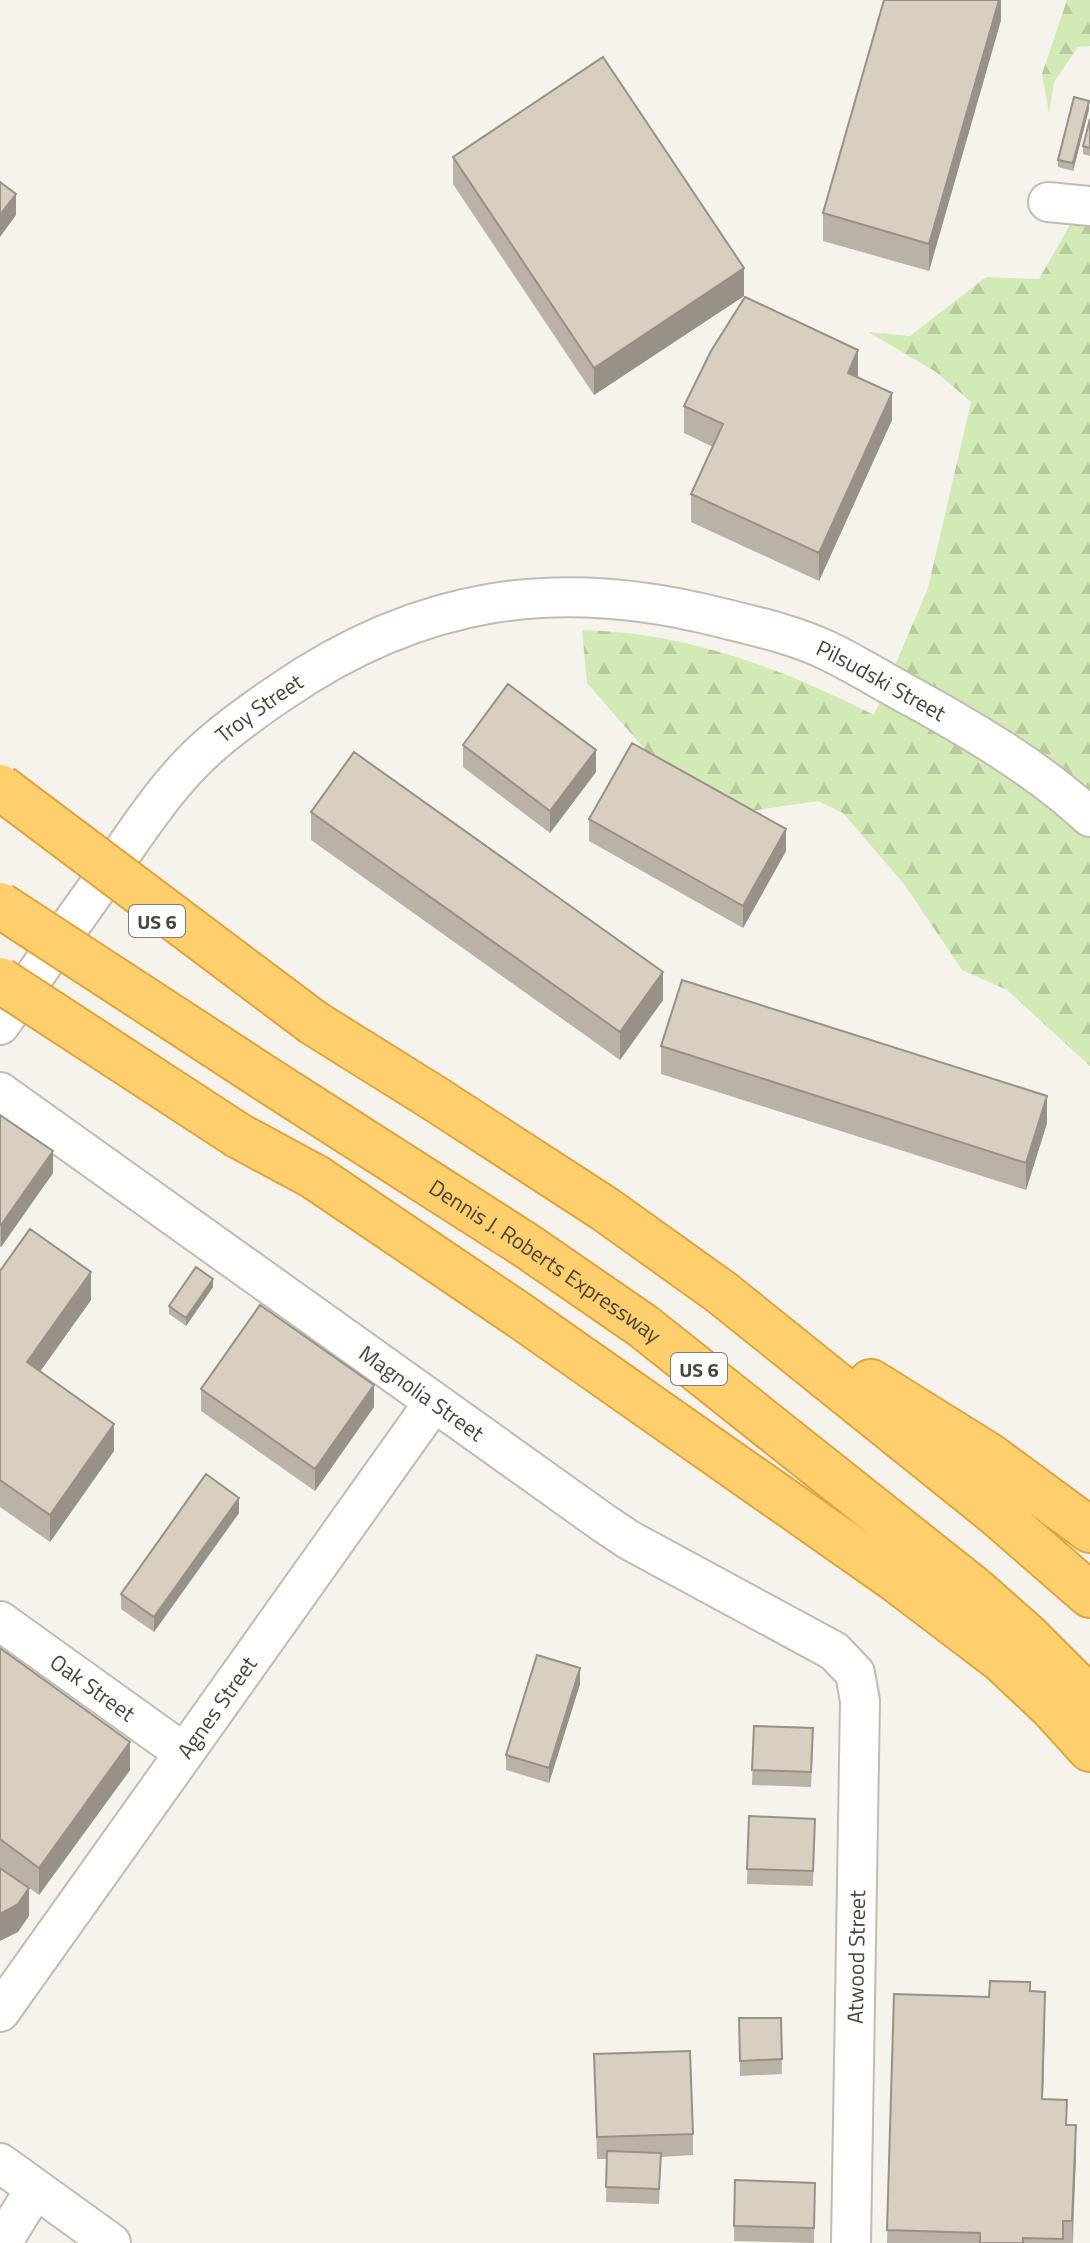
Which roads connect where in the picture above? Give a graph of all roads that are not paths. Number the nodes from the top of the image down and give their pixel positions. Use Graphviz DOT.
graph roads {
  1 [pos="1048,202"];
  2 [pos="1090,206"];
  3 [pos="646,602"];
  4 [pos="0,787"];
  5 [pos="1090,817"];
  6 [pos="0,819"];
  7 [pos="0,905"];
  8 [pos="0,980"];
  9 [pos="314,1023"];
  10 [pos="0,1025"];
  11 [pos="0,1092"];
  12 [pos="721,1292"];
  13 [pos="434,1402"];
  14 [pos="1090,1530"];
  15 [pos="1090,1595"];
  16 [pos="0,1621"];
  17 [pos="855,1673"];
  18 [pos="1090,1699"];
  19 [pos="1090,1749"];
  20 [pos="184,1753"];
  21 [pos="0,2012"];
  22 [pos="0,2163"];
  23 [pos="35,2189"];
  24 [pos="2,2243"];
  25 [pos="111,2243"];
  26 [pos="851,2243"];
  1 -- 2 [label="street"];
  3 -- 5 [label="street, Pilsudski Street"];
  3 -- 10 [label="street, Troy Street"];
  4 -- 9 [label="highway, bridge"];
  6 -- 9 [label="highway, US 6, bridge"];
  7 -- 18 [label="highway, Dennis J. Roberts Expressway / US 6, bridge"];
  8 -- 19 [label="highway, bridge"];
  9 -- 12 [label="highway, US 6"];
  11 -- 13 [label="street, Magnolia Street"];
  12 -- 14 [label="highway"];
  12 -- 15 [label="highway, US 6"];
  13 -- 17 [label="street, Magnolia Street"];
  13 -- 20 [label="street, Agnes Street"];
  16 -- 20 [label="street, Oak Street"];
  17 -- 26 [label="street, Atwood Street"];
  20 -- 21 [label="street, Agnes Street"];
  22 -- 23 [label="street"];
  23 -- 24 [label="street"];
  23 -- 25 [label="street"];
}
